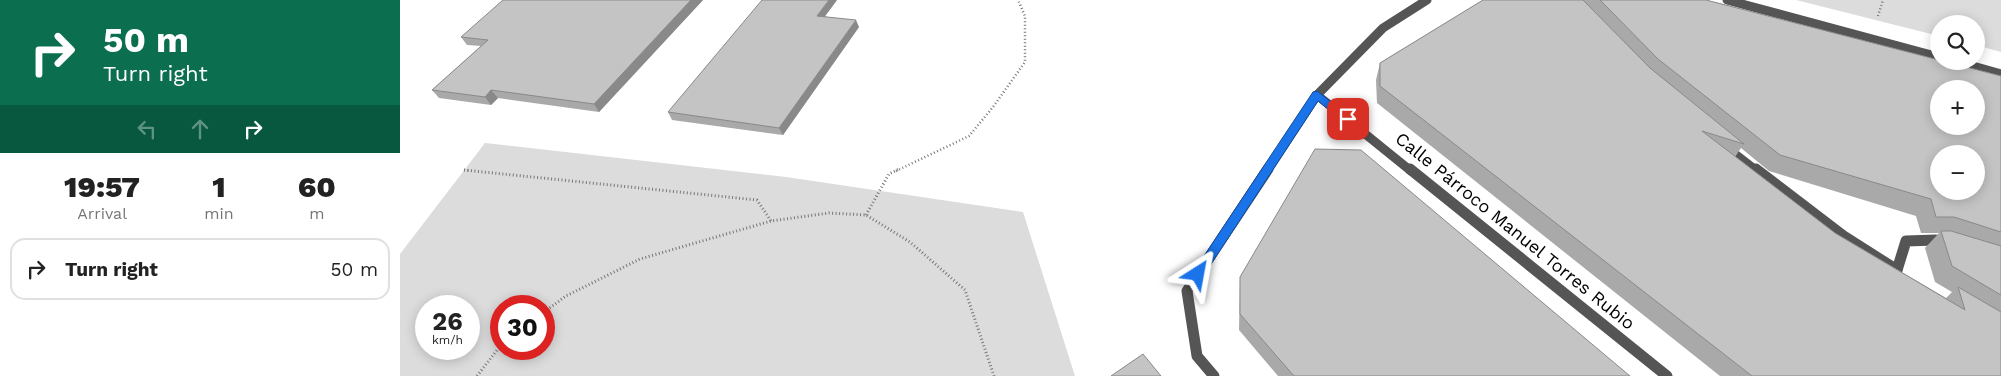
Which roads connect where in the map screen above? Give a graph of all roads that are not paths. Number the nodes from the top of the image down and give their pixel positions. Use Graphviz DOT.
graph roads {
  1 [pos="1427,0"];
  2 [pos="1727,0"];
  3 [pos="1755,0"];
  4 [pos="1767,11"];
  5 [pos="1930,55"];
  6 [pos="1985,69"];
  7 [pos="2001,74"];
  8 [pos="1317,95"];
  9 [pos="1719,141"];
  10 [pos="1954,246"];
  11 [pos="1214,376"];
  12 [pos="1668,376"];
  1 -- 8 [label="street"];
  2 -- 4 [label="street"];
  3 -- 4 [label="street"];
  4 -- 5 [label="street"];
  6 -- 7 [label="street"];
  8 -- 11 [label="street"];
  8 -- 12 [label="street, Calle Párroco Manuel Torres Rubio"];
  9 -- 10 [label="street"];
}
